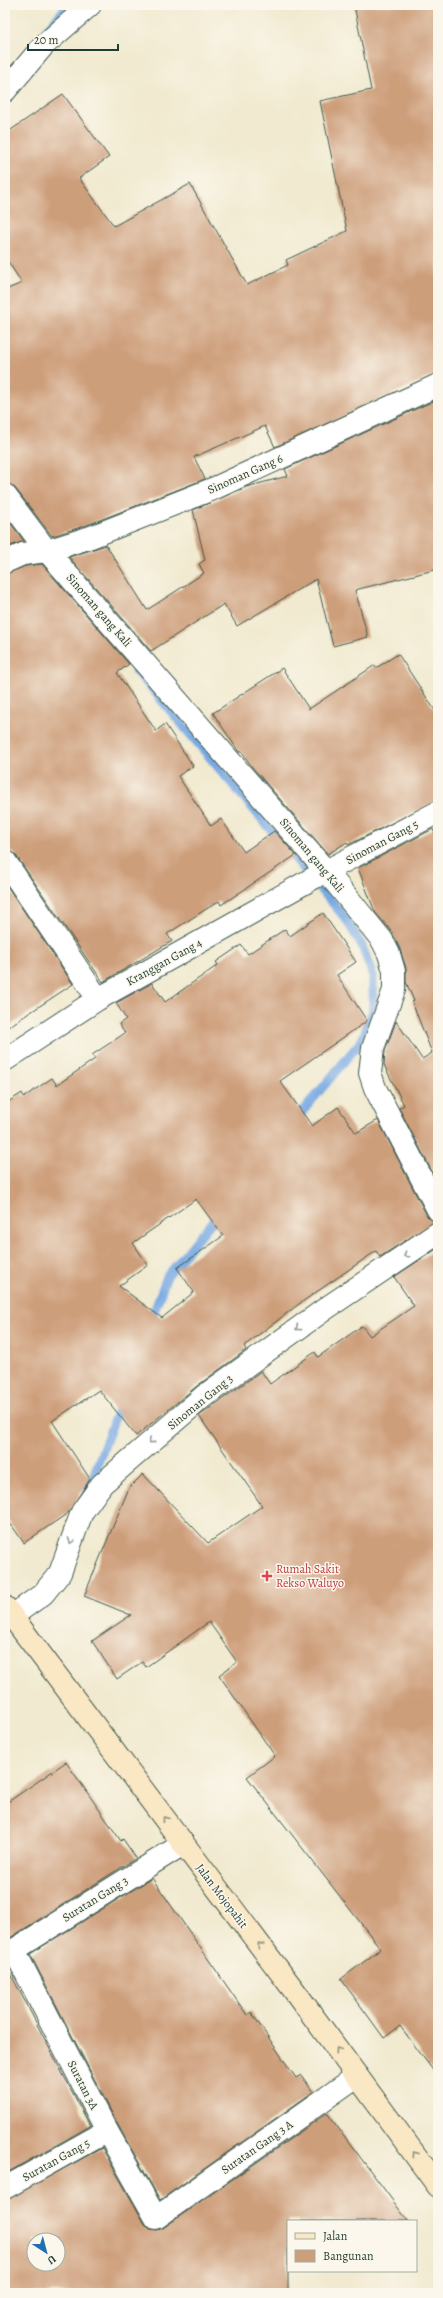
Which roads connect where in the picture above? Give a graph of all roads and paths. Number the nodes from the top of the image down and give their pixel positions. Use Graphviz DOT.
graph roads {
  1 [pos="90,5"];
  2 [pos="5,91"];
  3 [pos="438,385"];
  4 [pos="5,495"];
  5 [pos="47,551"];
  6 [pos="14,558"];
  7 [pos="438,812"];
  8 [pos="5,861"];
  9 [pos="326,871"];
  10 [pos="98,999"];
  11 [pos="5,1060"];
  12 [pos="438,1210"];
  13 [pos="438,1233"];
  14 [pos="8,1612"];
  15 [pos="183,1844"];
  16 [pos="10,1951"];
  17 [pos="357,2076"];
  18 [pos="107,2131"];
  19 [pos="438,2186"];
  20 [pos="5,2188"];
  21 [pos="156,2218"];
  1 -- 2 [label="street"];
  3 -- 5 [label="street, Sinoman Gang 6"];
  4 -- 5 [label="street, Sinoman gang Kali"];
  5 -- 6 [label="street, Sinoman Gang 6"];
  5 -- 9 [label="street, Sinoman gang Kali"];
  7 -- 9 [label="street, Sinoman Gang 5"];
  8 -- 10 [label="street"];
  9 -- 10 [label="street, Kranggan Gang 4"];
  9 -- 12 [label="street, Sinoman gang Kali"];
  10 -- 11 [label="street, Kranggan Gang 4"];
  13 -- 14 [label="street, Sinoman Gang 3, one-way"];
  15 -- 14 [label="main road, Jalan Mojopahit, one-way"];
  15 -- 16 [label="street, Suratan Gang 3"];
  17 -- 15 [label="main road, Jalan Mojopahit, one-way"];
  16 -- 18 [label="street, Suratan 3A"];
  19 -- 17 [label="main road, Jalan Mojopahit, one-way"];
  17 -- 21 [label="street, Suratan Gang 3 A"];
  18 -- 20 [label="street, Suratan Gang 5"];
  18 -- 21 [label="street, Suratan 3A"];
}
